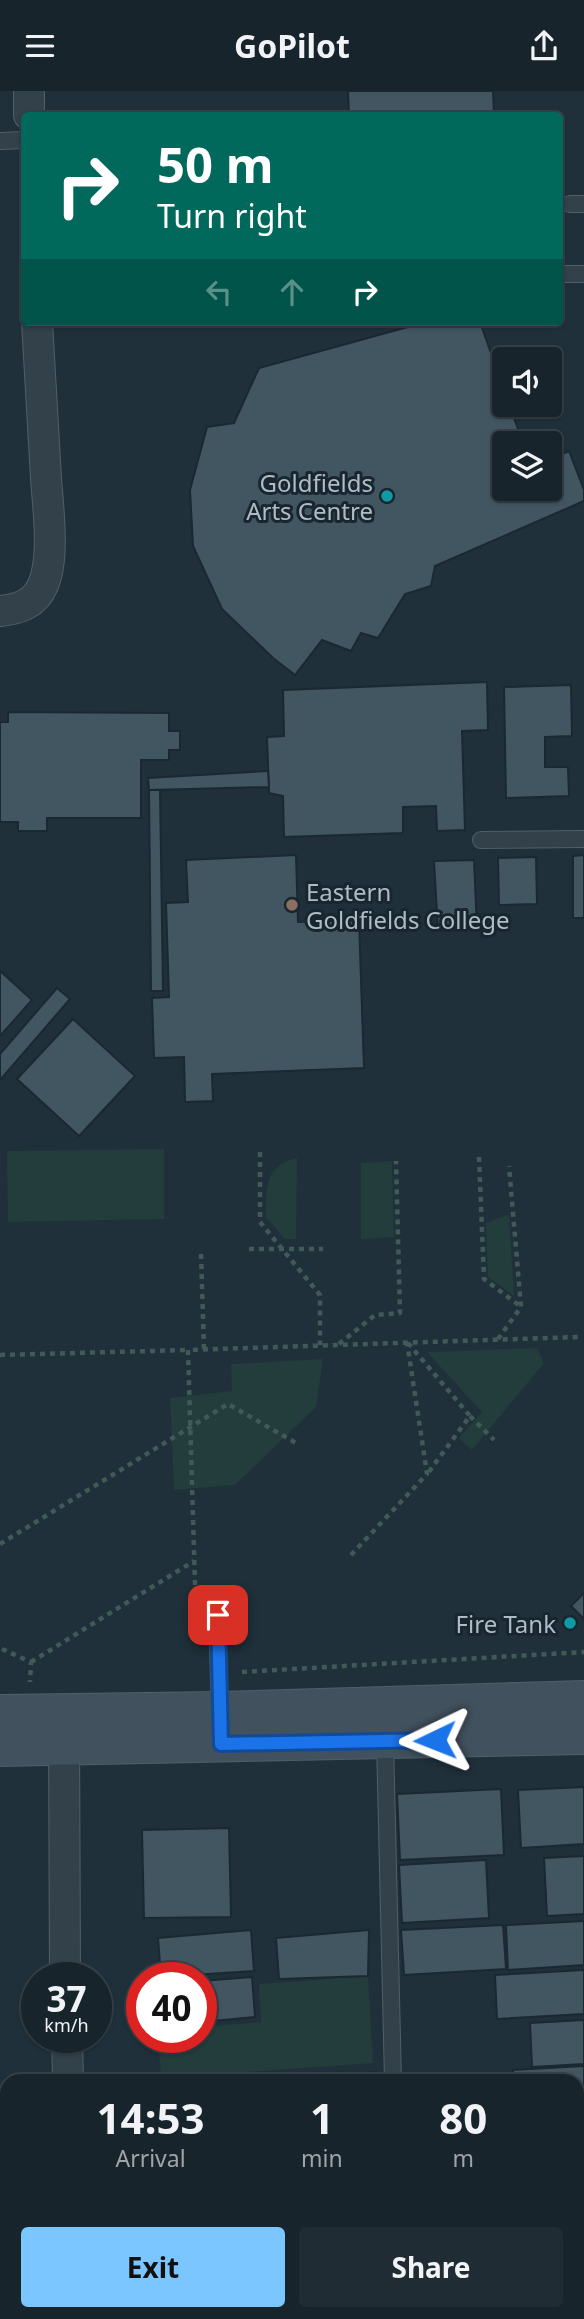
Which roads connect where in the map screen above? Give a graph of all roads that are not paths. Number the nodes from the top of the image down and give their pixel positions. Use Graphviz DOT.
graph roads {
  1 [pos="29,91"];
  2 [pos="29,112"];
  3 [pos="21,140"];
  4 [pos="0,141"];
  5 [pos="563,274"];
  6 [pos="584,274"];
  7 [pos="37,326"];
  8 [pos="0,611"];
  9 [pos="584,839"];
  10 [pos="481,840"];
  11 [pos="218,1615"];
  12 [pos="10,1699"];
  13 [pos="584,1700"];
  14 [pos="57,1714"];
  15 [pos="221,1727"];
  16 [pos="584,1735"];
  17 [pos="385,1741"];
  18 [pos="0,1747"];
  19 [pos="65,1962"];
  20 [pos="67,2053"];
  21 [pos="68,2074"];
  22 [pos="393,2074"];
  1 -- 2 [label="street"];
  3 -- 4 [label="lane"];
  5 -- 6 [label="lane"];
  7 -- 8 [label="street"];
  9 -- 10 [label="lane"];
  11 -- 15 [label="lane"];
  12 -- 14 [label="street"];
  13 -- 15 [label="street"];
  14 -- 15 [label="street"];
  14 -- 18 [label="street"];
  14 -- 19 [label="street"];
  15 -- 17 [label="street"];
  16 -- 17 [label="street"];
  17 -- 22 [label="lane"];
  20 -- 21 [label="street"];
}
